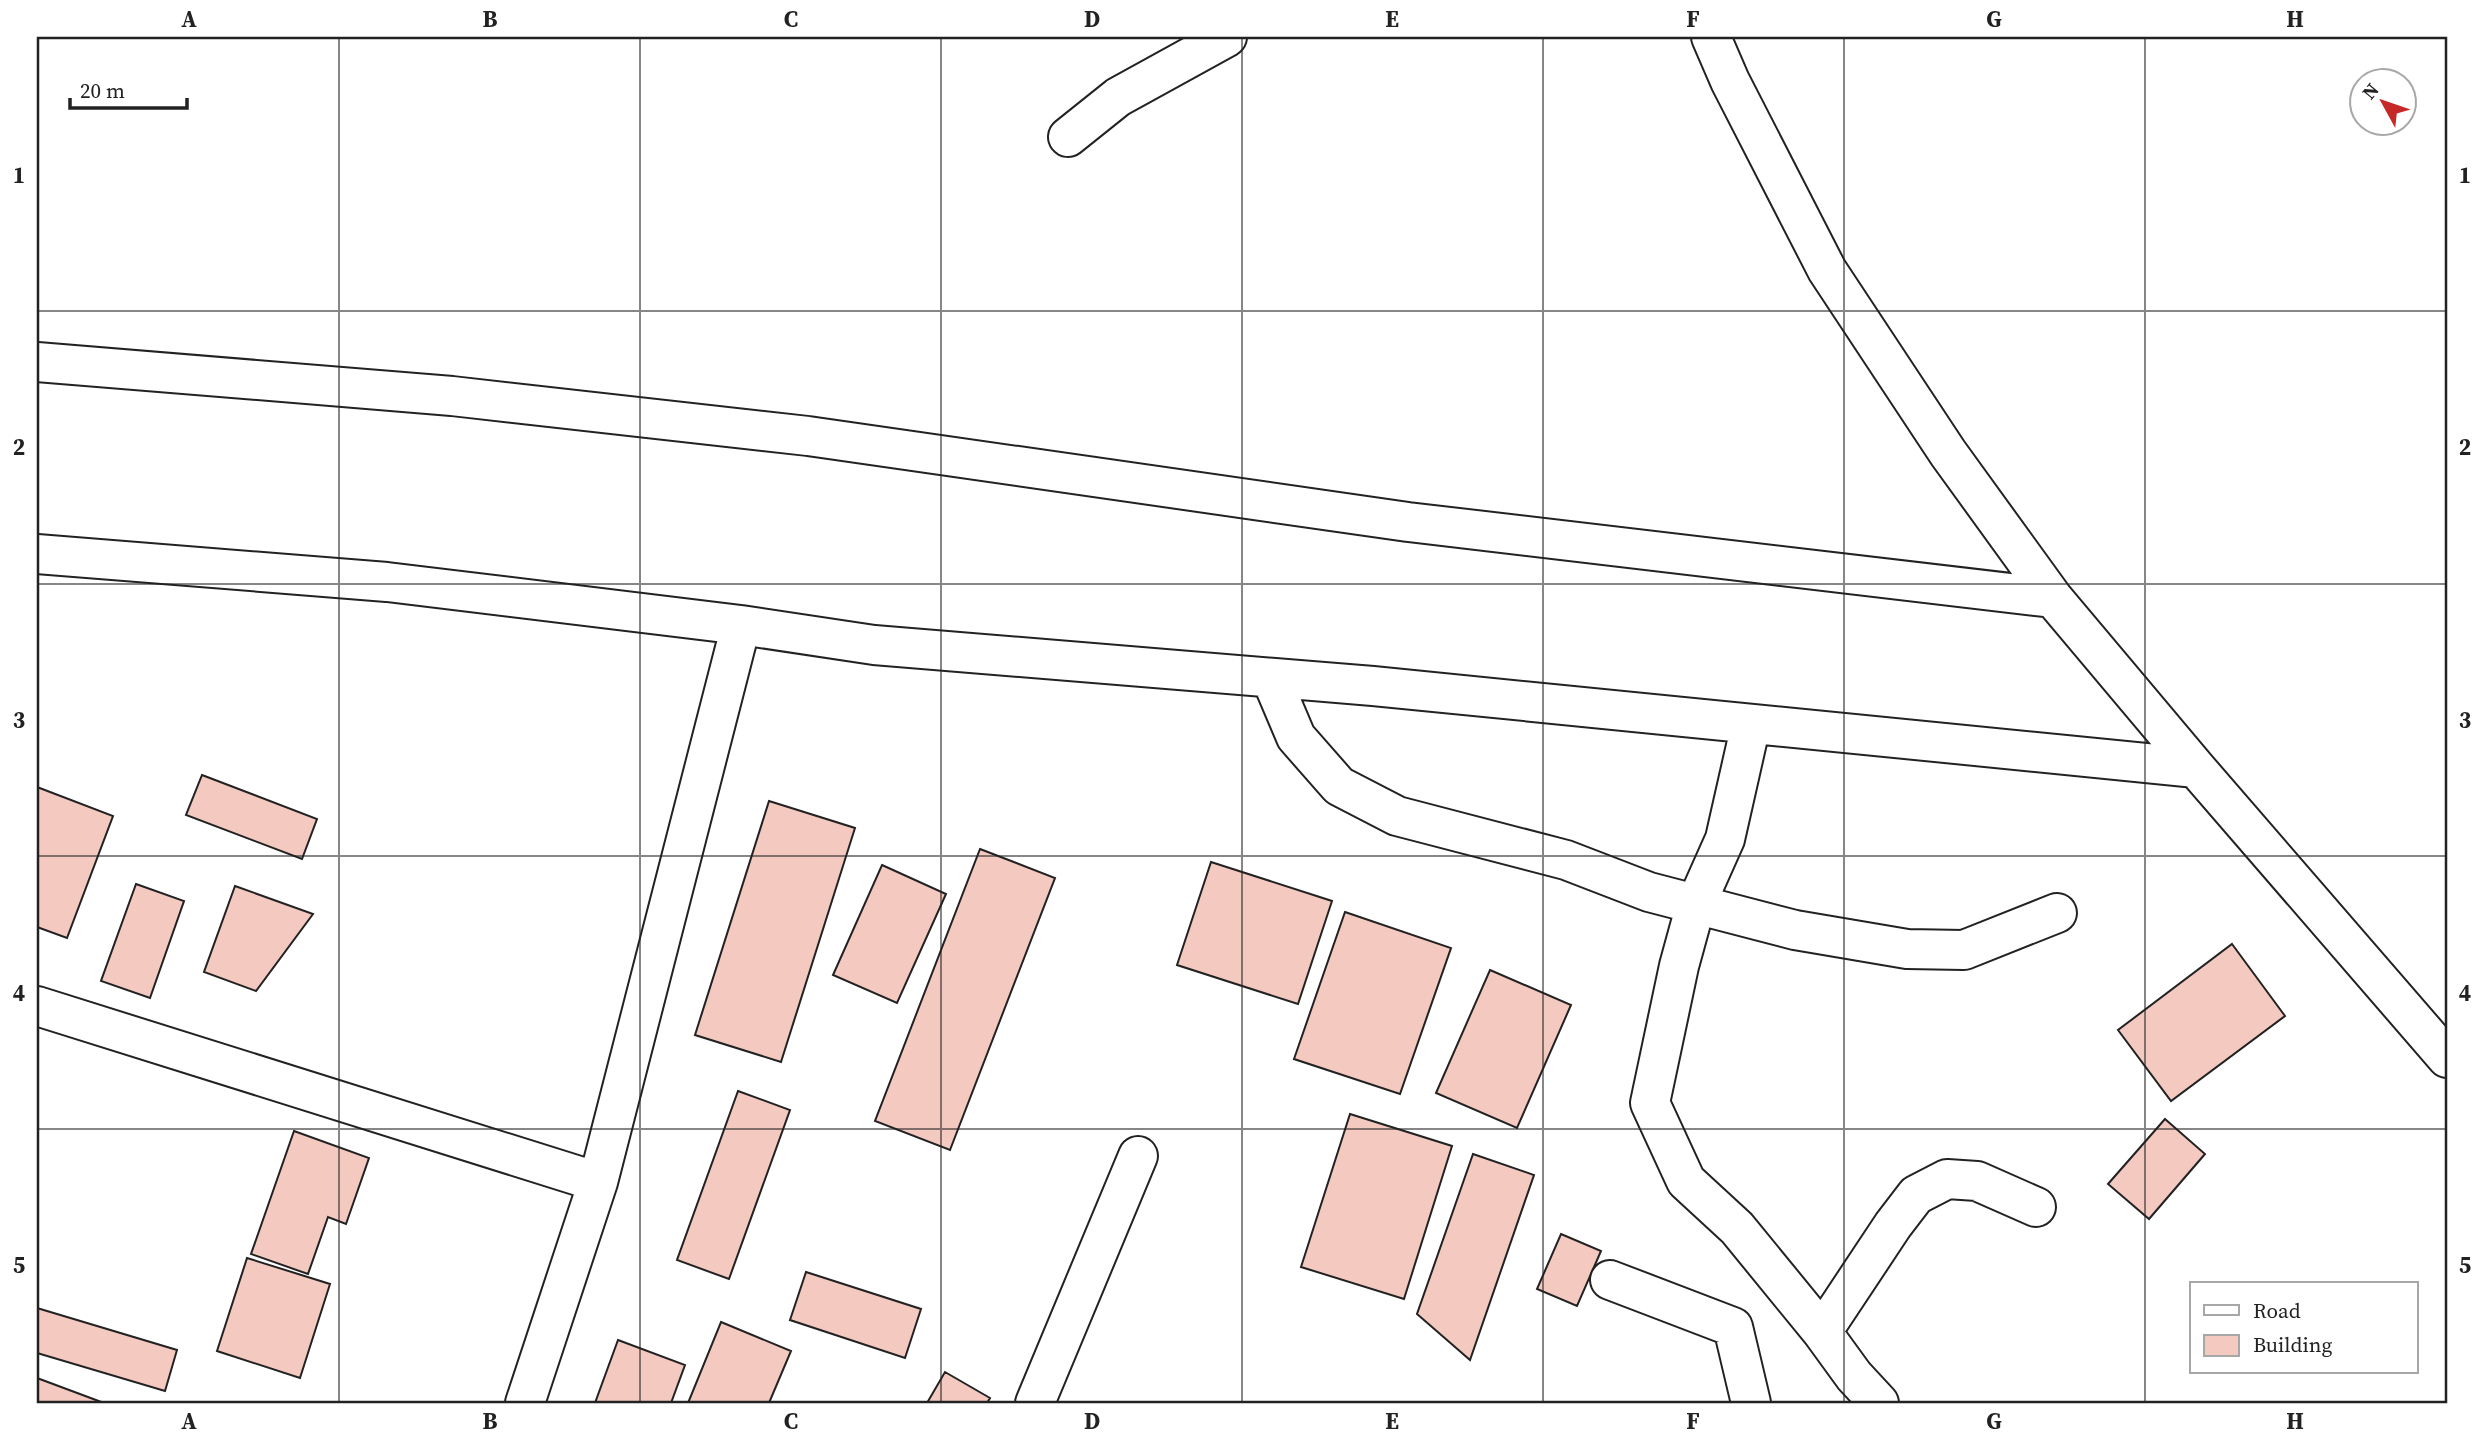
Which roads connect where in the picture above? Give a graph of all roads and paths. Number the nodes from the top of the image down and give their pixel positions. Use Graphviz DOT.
graph roads {
  1 [pos="1227,37"];
  2 [pos="1710,37"];
  3 [pos="1068,137"];
  4 [pos="37,362"];
  5 [pos="37,554"];
  6 [pos="2053,598"];
  7 [pos="741,625"];
  8 [pos="1271,678"];
  9 [pos="1751,724"];
  10 [pos="2196,768"];
  11 [pos="1696,904"];
  12 [pos="2057,912"];
  13 [pos="37,1006"];
  14 [pos="2447,1058"];
  15 [pos="1138,1156"];
  16 [pos="598,1182"];
  17 [pos="2036,1207"];
  18 [pos="1610,1280"];
  19 [pos="1822,1332"];
  20 [pos="525,1403"];
  21 [pos="1035,1403"];
  22 [pos="1751,1403"];
  23 [pos="1879,1403"];
  1 -- 3 [label="street"];
  2 -- 6 [label="street"];
  4 -- 6 [label="street"];
  5 -- 7 [label="street"];
  6 -- 10 [label="street"];
  7 -- 8 [label="street"];
  7 -- 16 [label="street"];
  8 -- 9 [label="street"];
  8 -- 11 [label="street"];
  9 -- 10 [label="street"];
  9 -- 11 [label="street"];
  10 -- 14 [label="street"];
  11 -- 12 [label="street"];
  11 -- 19 [label="street"];
  13 -- 16 [label="street"];
  15 -- 21 [label="street"];
  16 -- 20 [label="street"];
  17 -- 19 [label="street"];
  18 -- 22 [label="street"];
  19 -- 23 [label="street"];
}
